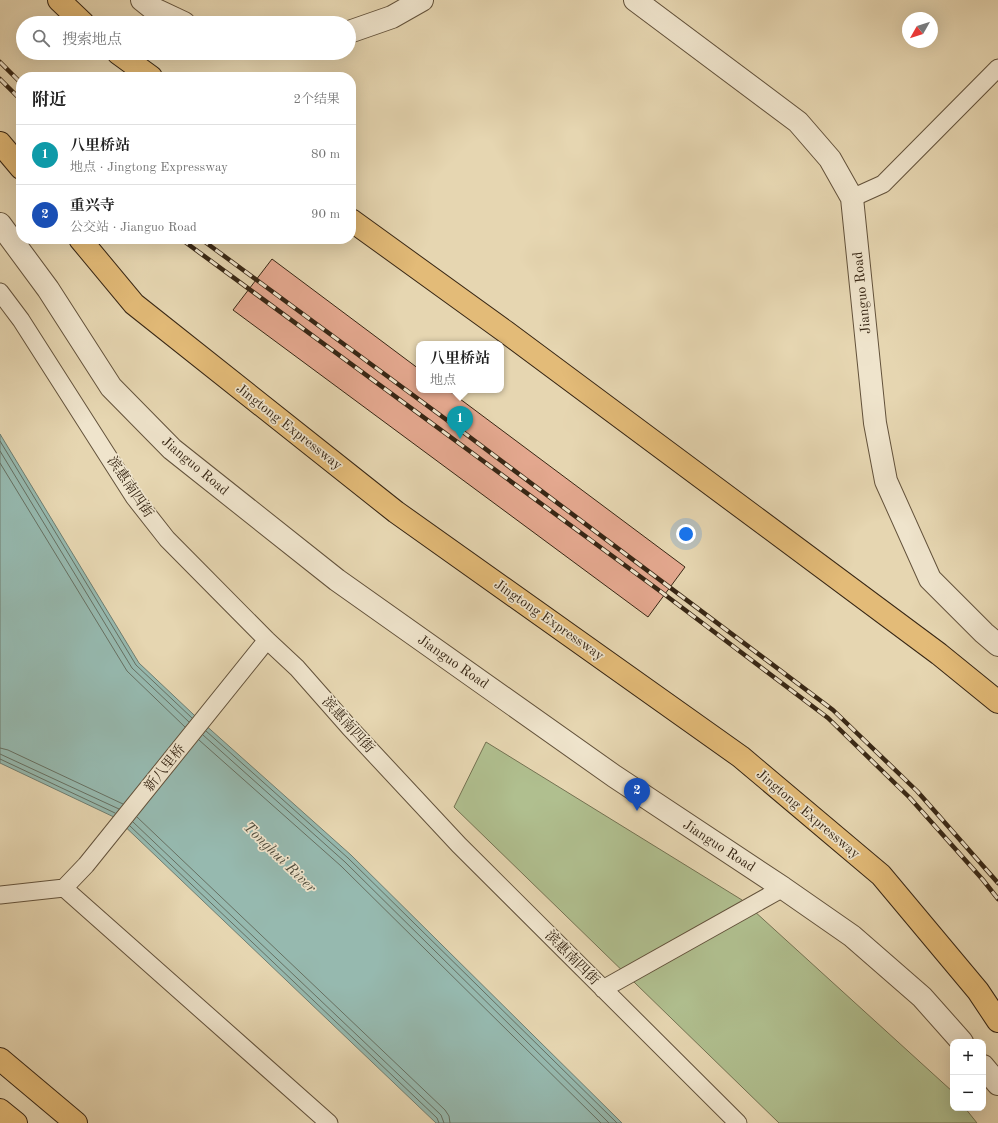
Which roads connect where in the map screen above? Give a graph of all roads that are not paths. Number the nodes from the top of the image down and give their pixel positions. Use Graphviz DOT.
graph roads {
  1 [pos="59,0"];
  2 [pos="126,0"];
  3 [pos="422,0"];
  4 [pos="635,0"];
  5 [pos="147,4"];
  6 [pos="76,16"];
  7 [pos="170,16"];
  8 [pos="356,30"];
  9 [pos="128,60"];
  10 [pos="998,68"];
  11 [pos="144,72"];
  12 [pos="0,143"];
  13 [pos="16,162"];
  14 [pos="852,198"];
  15 [pos="0,224"];
  16 [pos="356,224"];
  17 [pos="84,244"];
  18 [pos="0,292"];
  19 [pos="267,640"];
  20 [pos="998,645"];
  21 [pos="998,702"];
  22 [pos="64,888"];
  23 [pos="783,888"];
  24 [pos="0,895"];
  25 [pos="603,989"];
  26 [pos="998,1021"];
  27 [pos="959,1039"];
  28 [pos="0,1059"];
  29 [pos="986,1070"];
  30 [pos="998,1084"];
  31 [pos="0,1110"];
  32 [pos="16,1123"];
  33 [pos="76,1123"];
  34 [pos="329,1123"];
  35 [pos="738,1123"];
  1 -- 6 [label="highway"];
  2 -- 5 [label="street"];
  3 -- 8 [label="street"];
  4 -- 14 [label="street, Jianguo Road"];
  5 -- 7 [label="street"];
  9 -- 11 [label="highway"];
  10 -- 14 [label="street"];
  12 -- 13 [label="highway"];
  14 -- 20 [label="street, Jianguo Road"];
  15 -- 23 [label="street, Jianguo Road"];
  16 -- 21 [label="highway"];
  17 -- 26 [label="highway, Jingtong Expressway"];
  18 -- 19 [label="street, 滨惠南四街"];
  19 -- 22 [label="street, 新八里桥"];
  19 -- 25 [label="street, 滨惠南四街"];
  22 -- 24 [label="street"];
  22 -- 34 [label="street"];
  23 -- 25 [label="street"];
  23 -- 27 [label="street, Jianguo Road"];
  25 -- 35 [label="street, 滨惠南四街"];
  28 -- 33 [label="highway"];
  29 -- 30 [label="street"];
  31 -- 32 [label="highway"];
}
